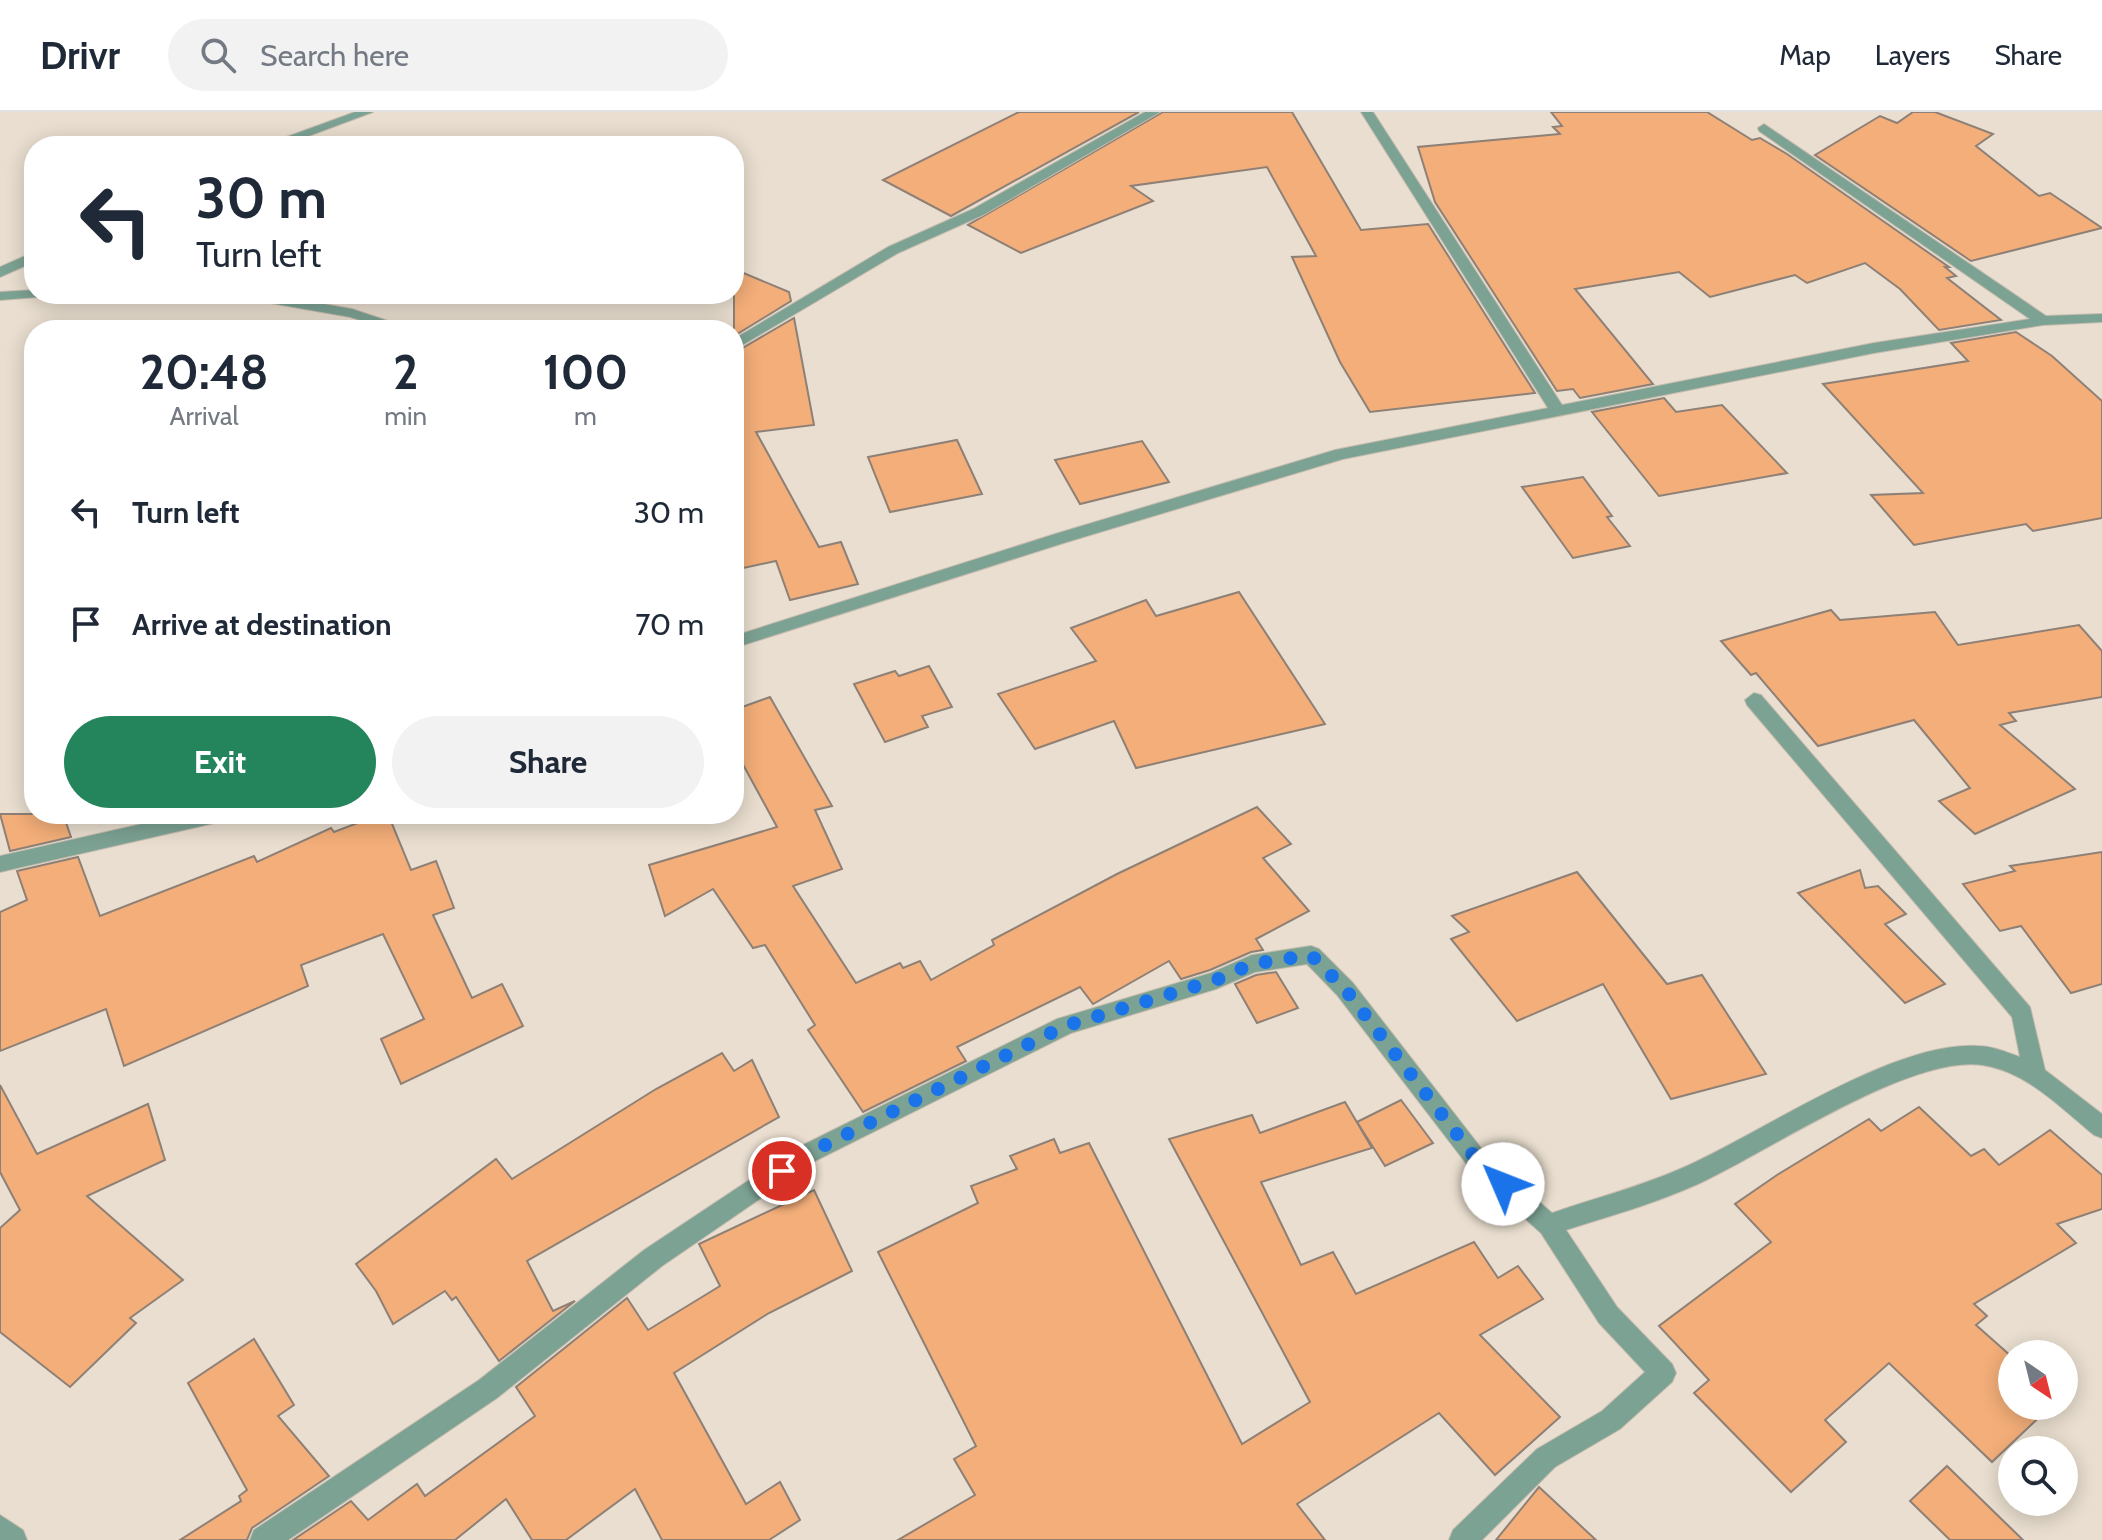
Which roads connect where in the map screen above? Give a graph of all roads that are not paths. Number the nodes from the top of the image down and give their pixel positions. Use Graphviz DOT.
graph roads {
  1 [pos="367,112"];
  2 [pos="1154,112"];
  3 [pos="1367,112"];
  4 [pos="1764,128"];
  5 [pos="298,136"];
  6 [pos="24,261"];
  7 [pos="0,273"];
  8 [pos="24,295"];
  9 [pos="0,296"];
  10 [pos="300,304"];
  11 [pos="2102,318"];
  12 [pos="375,320"];
  13 [pos="2043,321"];
  14 [pos="744,339"];
  15 [pos="1558,411"];
  16 [pos="744,639"];
  17 [pos="1754,700"];
  18 [pos="175,824"];
  19 [pos="0,864"];
  20 [pos="2034,1073"];
  21 [pos="2102,1128"];
  22 [pos="1549,1225"];
  23 [pos="0,1529"];
  24 [pos="13,1540"];
  25 [pos="264,1540"];
  26 [pos="1463,1540"];
  1 -- 5 [label="street"];
  2 -- 14 [label="street"];
  3 -- 15 [label="street"];
  4 -- 13 [label="street"];
  6 -- 7 [label="street"];
  8 -- 9 [label="street"];
  10 -- 12 [label="street"];
  11 -- 13 [label="street"];
  13 -- 15 [label="street"];
  15 -- 16 [label="street"];
  17 -- 20 [label="street"];
  18 -- 19 [label="street"];
  20 -- 21 [label="street"];
  20 -- 22 [label="street"];
  22 -- 25 [label="street"];
  22 -- 26 [label="street"];
  23 -- 24 [label="street"];
}
